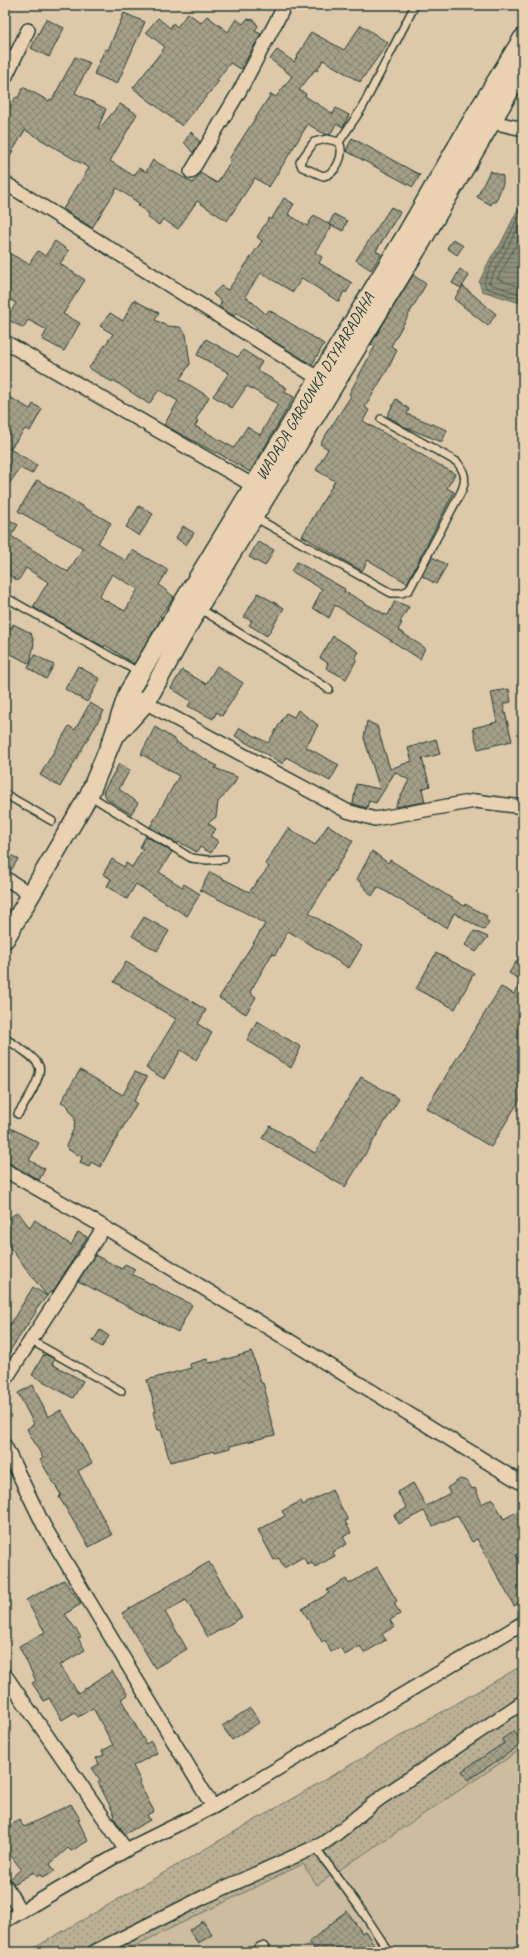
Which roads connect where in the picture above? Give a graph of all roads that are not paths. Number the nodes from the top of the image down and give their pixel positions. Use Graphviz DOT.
graph roads {
  1 [pos="284,5"];
  2 [pos="415,5"];
  3 [pos="28,30"];
  4 [pos="523,38"];
  5 [pos="523,68"];
  6 [pos="5,78"];
  7 [pos="476,114"];
  8 [pos="492,122"];
  9 [pos="523,129"];
  10 [pos="339,142"];
  11 [pos="191,172"];
  12 [pos="5,183"];
  13 [pos="413,240"];
  14 [pos="5,342"];
  15 [pos="318,378"];
  16 [pos="334,387"];
  17 [pos="381,419"];
  18 [pos="261,490"];
  19 [pos="254,517"];
  20 [pos="5,597"];
  21 [pos="198,608"];
  22 [pos="140,673"];
  23 [pos="329,689"];
  24 [pos="128,693"];
  25 [pos="146,702"];
  26 [pos="114,738"];
  27 [pos="5,794"];
  28 [pos="89,795"];
  29 [pos="523,807"];
  30 [pos="52,821"];
  31 [pos="224,859"];
  32 [pos="5,878"];
  33 [pos="32,895"];
  34 [pos="5,939"];
  35 [pos="5,1038"];
  36 [pos="18,1114"];
  37 [pos="5,1170"];
  38 [pos="104,1227"];
  39 [pos="30,1340"];
  40 [pos="5,1380"];
  41 [pos="121,1391"];
  42 [pos="5,1446"];
  43 [pos="523,1484"];
  44 [pos="523,1623"];
  45 [pos="5,1675"];
  46 [pos="523,1702"];
  47 [pos="212,1807"];
  48 [pos="315,1847"];
  49 [pos="126,1850"];
  50 [pos="5,1885"];
  51 [pos="20,1912"];
  52 [pos="5,1921"];
  53 [pos="94,1952"];
  54 [pos="389,1952"];
  1 -- 11 [label="street"];
  2 -- 10 [label="lane"];
  3 -- 6 [label="street"];
  4 -- 7 [label="main road, WADADA GAROONKA DIYAARADAHA"];
  5 -- 8 [label="main road, WADADA GAROONKA DIYAARADAHA"];
  7 -- 8 [label="street"];
  7 -- 13 [label="main road, WADADA GAROONKA DIYAARADAHA"];
  8 -- 9 [label="street"];
  8 -- 13 [label="main road, WADADA GAROONKA DIYAARADAHA"];
  10 -- 10 [label="lane"];
  12 -- 15 [label="street"];
  13 -- 15 [label="main road, WADADA GAROONKA DIYAARADAHA"];
  13 -- 16 [label="main road, WADADA GAROONKA DIYAARADAHA"];
  14 -- 18 [label="street"];
  15 -- 16 [label="street"];
  15 -- 18 [label="main road, WADADA GAROONKA DIYAARADAHA"];
  16 -- 18 [label="main road, WADADA GAROONKA DIYAARADAHA"];
  17 -- 19 [label="lane"];
  18 -- 19 [label="main road, WADADA GAROONKA DIYAARADAHA"];
  18 -- 22 [label="main road, WADADA GAROONKA DIYAARADAHA"];
  19 -- 21 [label="main road, WADADA GAROONKA DIYAARADAHA"];
  20 -- 22 [label="lane"];
  21 -- 23 [label="lane"];
  21 -- 25 [label="main road, WADADA GAROONKA DIYAARADAHA"];
  22 -- 24 [label="main road, WADADA GAROONKA DIYAARADAHA"];
  24 -- 25 [label="street"];
  24 -- 26 [label="main road, WADADA GAROONKA DIYAARADAHA"];
  25 -- 26 [label="main road, WADADA GAROONKA DIYAARADAHA"];
  25 -- 29 [label="street"];
  26 -- 28 [label="main road, WADADA GAROONKA DIYAARADAHA"];
  27 -- 30 [label="lane"];
  28 -- 31 [label="lane"];
  28 -- 33 [label="main road, WADADA GAROONKA DIYAARADAHA"];
  32 -- 33 [label="street"];
  33 -- 34 [label="main road, WADADA GAROONKA DIYAARADAHA"];
  35 -- 36 [label="lane"];
  37 -- 38 [label="street"];
  38 -- 39 [label="street"];
  38 -- 43 [label="street"];
  39 -- 40 [label="street"];
  39 -- 41 [label="lane"];
  42 -- 47 [label="street"];
  44 -- 47 [label="street"];
  45 -- 49 [label="street"];
  46 -- 48 [label="street"];
  47 -- 49 [label="street"];
  48 -- 53 [label="street"];
  48 -- 54 [label="lane"];
  49 -- 51 [label="street"];
  50 -- 51 [label="street"];
  51 -- 52 [label="street"];
}
